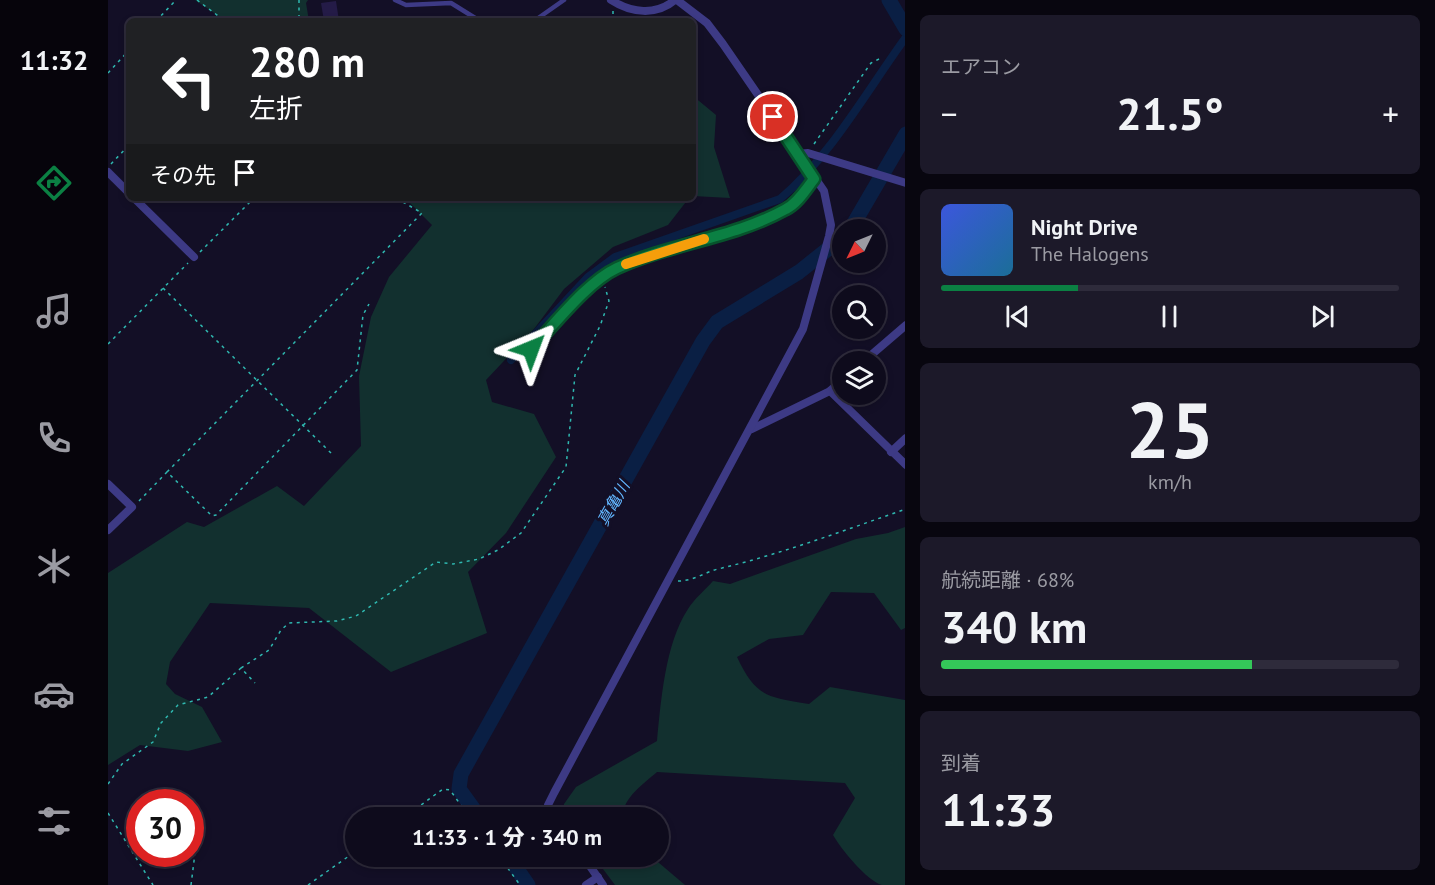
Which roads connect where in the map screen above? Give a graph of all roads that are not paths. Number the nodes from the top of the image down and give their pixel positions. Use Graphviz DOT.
graph roads {
  1 [pos="395,0"];
  2 [pos="564,0"];
  3 [pos="611,0"];
  4 [pos="676,0"];
  5 [pos="475,18"];
  6 [pos="538,18"];
  7 [pos="798,154"];
  8 [pos="108,172"];
  9 [pos="814,179"];
  10 [pos="905,183"];
  11 [pos="126,190"];
  12 [pos="137,201"];
  13 [pos="194,257"];
  14 [pos="905,326"];
  15 [pos="531,349"];
  16 [pos="876,351"];
  17 [pos="830,391"];
  18 [pos="751,430"];
  19 [pos="905,439"];
  20 [pos="891,452"];
  21 [pos="905,464"];
  22 [pos="108,484"];
  23 [pos="108,531"];
  24 [pos="548,807"];
  25 [pos="591,867"];
  26 [pos="600,881"];
  27 [pos="586,885"];
  1 -- 5 [label="lane"];
  2 -- 6 [label="lane"];
  3 -- 4 [label="street"];
  4 -- 7 [label="street"];
  7 -- 9 [label="street"];
  7 -- 10 [label="street"];
  8 -- 11 [label="street"];
  9 -- 15 [label="street"];
  9 -- 18 [label="street"];
  12 -- 13 [label="street"];
  14 -- 16 [label="street"];
  17 -- 18 [label="street"];
  17 -- 20 [label="street"];
  18 -- 24 [label="street"];
  19 -- 20 [label="street"];
  20 -- 21 [label="street"];
  22 -- 23 [label="street"];
  25 -- 26 [label="street"];
  26 -- 27 [label="street"];
}
